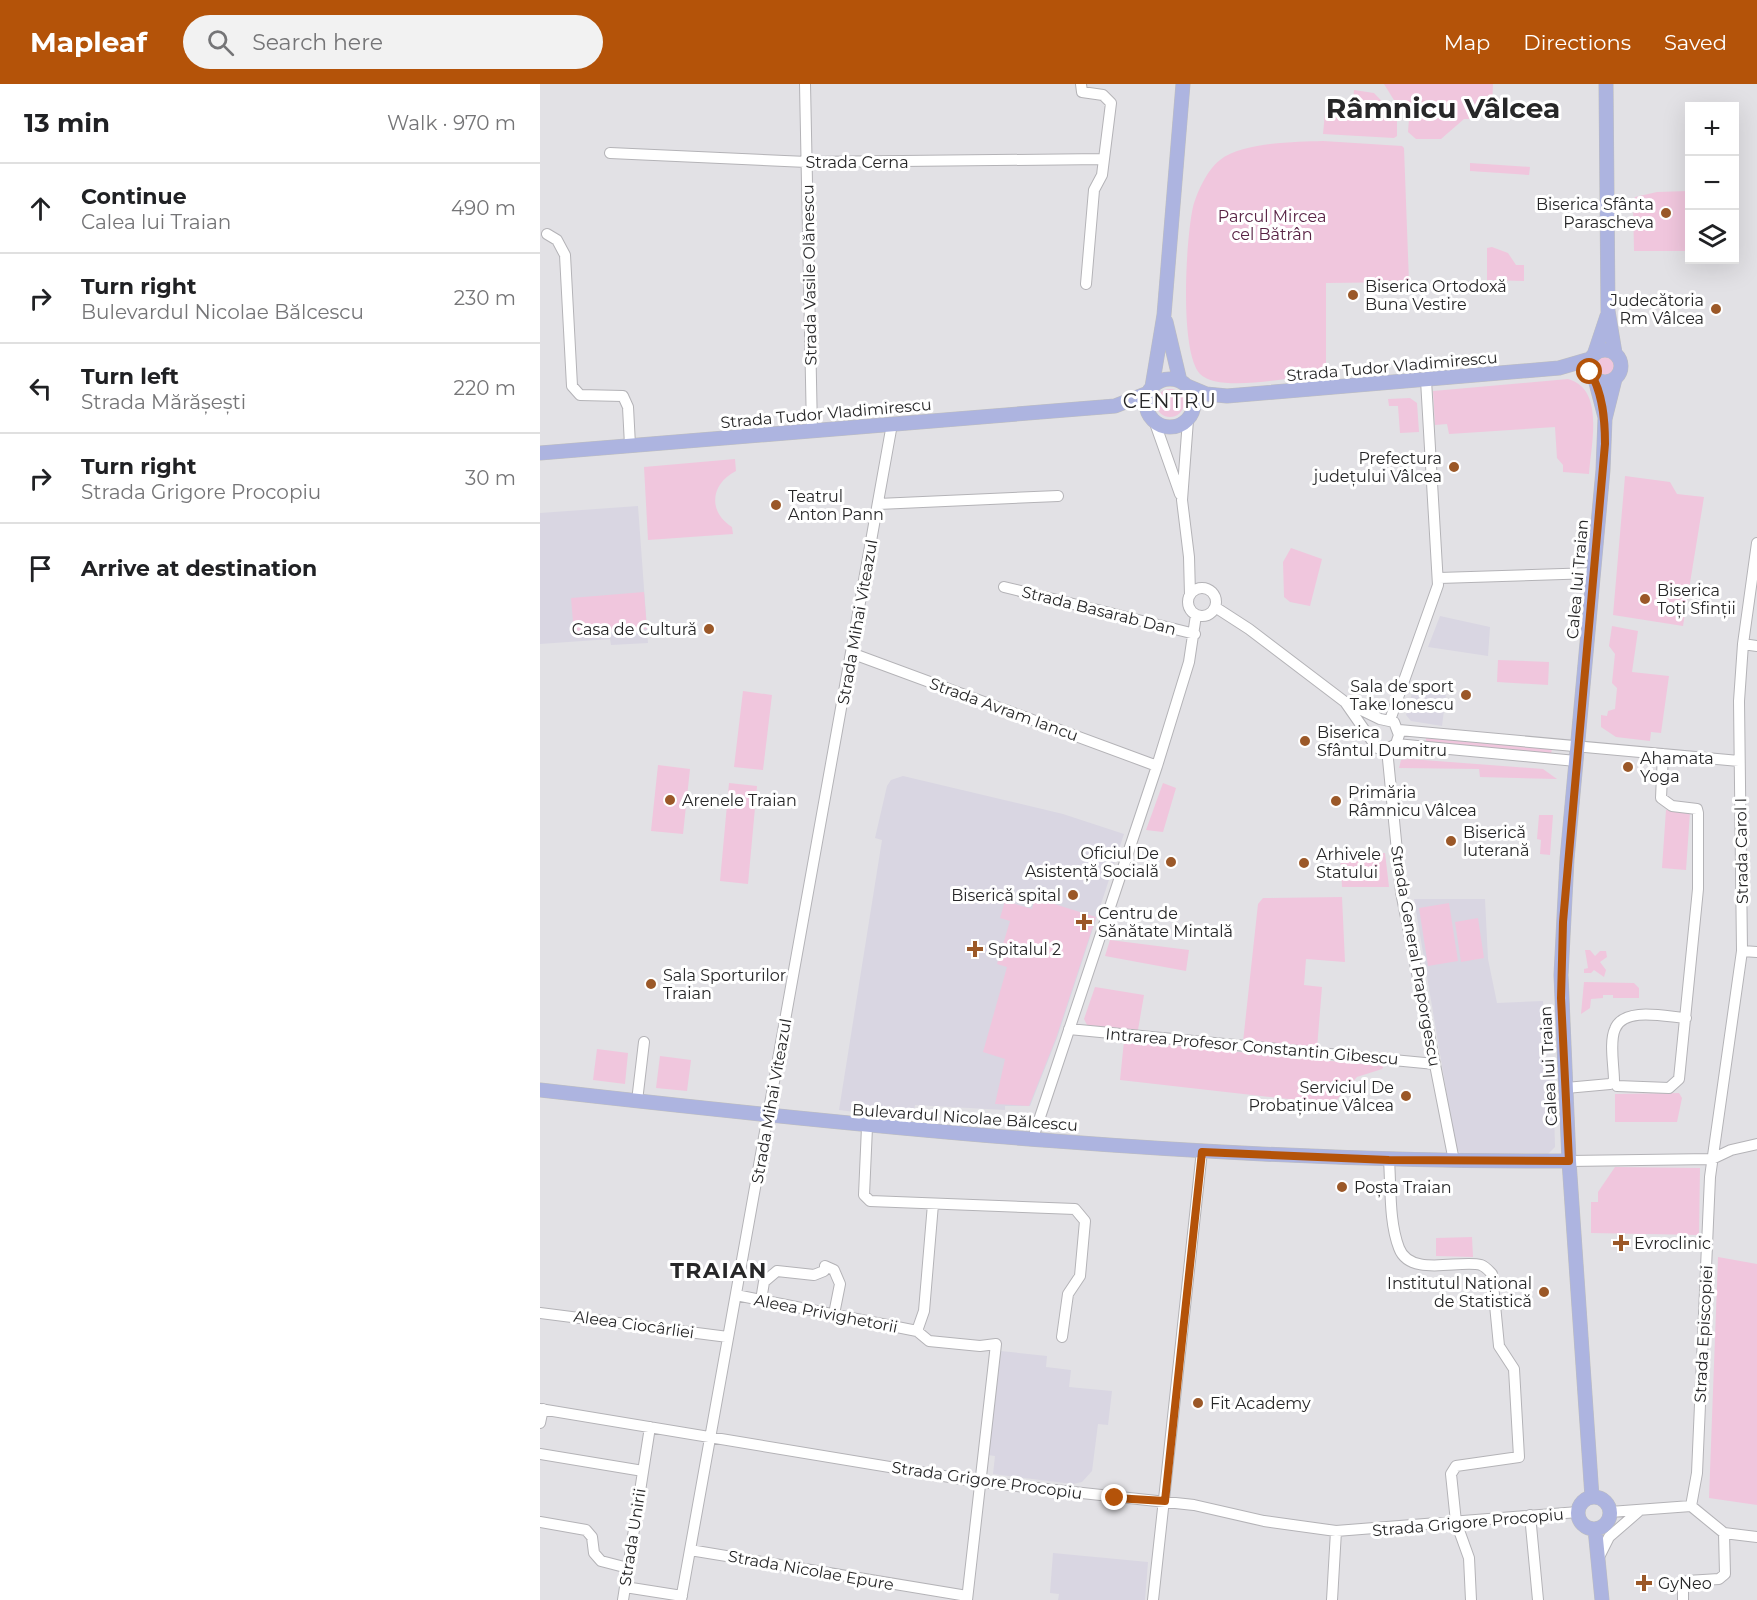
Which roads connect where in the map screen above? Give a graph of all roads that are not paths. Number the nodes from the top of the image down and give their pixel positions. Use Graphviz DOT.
graph roads {
  1 [pos="806,84"];
  2 [pos="1081,84"];
  3 [pos="1183,84"];
  4 [pos="1606,84"];
  5 [pos="610,153"];
  6 [pos="1104,159"];
  7 [pos="807,162"];
  8 [pos="547,234"];
  9 [pos="1086,284"];
  10 [pos="1608,311"];
  11 [pos="1164,315"];
  12 [pos="1615,353"];
  13 [pos="1593,356"];
  14 [pos="1559,368"];
  15 [pos="1593,377"];
  16 [pos="1615,379"];
  17 [pos="1426,380"];
  18 [pos="1184,383"];
  19 [pos="1150,390"];
  20 [pos="1227,396"];
  21 [pos="1115,406"];
  22 [pos="1191,415"];
  23 [pos="1152,419"];
  24 [pos="1605,419"];
  25 [pos="892,424"];
  26 [pos="812,430"];
  27 [pos="630,445"];
  28 [pos="540,453"];
  29 [pos="1058,496"];
  30 [pos="1182,500"];
  31 [pos="878,504"];
  32 [pos="1757,543"];
  33 [pos="1189,557"];
  34 [pos="1594,573"];
  35 [pos="1439,578"];
  36 [pos="1004,587"];
  37 [pos="1202,588"];
  38 [pos="1190,595"];
  39 [pos="1215,607"];
  40 [pos="1196,615"];
  41 [pos="1195,634"];
  42 [pos="1743,644"];
  43 [pos="1757,646"];
  44 [pos="851,653"];
  45 [pos="1345,702"];
  46 [pos="1385,719"];
  47 [pos="1399,730"];
  48 [pos="1370,740"];
  49 [pos="1577,746"];
  50 [pos="1392,747"];
  51 [pos="1663,754"];
  52 [pos="1576,761"];
  53 [pos="1739,761"];
  54 [pos="1157,766"];
  55 [pos="1742,951"];
  56 [pos="1757,952"];
  57 [pos="1686,1018"];
  58 [pos="1069,1029"];
  59 [pos="644,1042"];
  60 [pos="1435,1064"];
  61 [pos="1617,1086"];
  62 [pos="1566,1088"];
  63 [pos="540,1090"];
  64 [pos="637,1101"];
  65 [pos="768,1117"];
  66 [pos="867,1126"];
  67 [pos="1033,1138"];
  68 [pos="1757,1144"];
  69 [pos="1202,1152"];
  70 [pos="1712,1159"];
  71 [pos="1389,1160"];
  72 [pos="1454,1161"];
  73 [pos="1569,1161"];
  74 [pos="933,1204"];
  75 [pos="736,1295"];
  76 [pos="760,1300"];
  77 [pos="540,1313"];
  78 [pos="834,1314"];
  79 [pos="917,1330"];
  80 [pos="728,1337"];
  81 [pos="1062,1337"];
  82 [pos="541,1409"];
  83 [pos="540,1423"];
  84 [pos="650,1427"];
  85 [pos="710,1437"];
  86 [pos="540,1454"];
  87 [pos="643,1471"];
  88 [pos="980,1482"];
  89 [pos="1592,1497"];
  90 [pos="1165,1501"];
  91 [pos="1691,1506"];
  92 [pos="1638,1510"];
  93 [pos="1578,1512"];
  94 [pos="1610,1512"];
  95 [pos="1530,1515"];
  96 [pos="540,1522"];
  97 [pos="1456,1522"];
  98 [pos="1595,1529"];
  99 [pos="1336,1531"];
  100 [pos="1724,1533"];
  101 [pos="1757,1538"];
  102 [pos="690,1550"];
  103 [pos="1598,1560"];
  104 [pos="628,1568"];
  105 [pos="625,1587"];
  106 [pos="681,1598"];
  107 [pos="967,1598"];
  108 [pos="622,1600"];
  109 [pos="1153,1600"];
  110 [pos="1332,1600"];
  111 [pos="1471,1600"];
  112 [pos="1538,1600"];
  113 [pos="1602,1600"];
  114 [pos="1683,1600"];
  1 -- 7 [label="street, Strada Vasile Olănescu"];
  2 -- 6 [label="street"];
  3 -- 11 [label="main road"];
  4 -- 10 [label="main road"];
  5 -- 7 [label="street, Strada Cerna"];
  6 -- 7 [label="street, Strada Cerna"];
  6 -- 9 [label="street"];
  7 -- 26 [label="street, Strada Vasile Olănescu"];
  8 -- 27 [label="street"];
  10 -- 12 [label="main road"];
  10 -- 13 [label="main road"];
  11 -- 18 [label="main road"];
  11 -- 19 [label="main road"];
  12 -- 13 [label="main road"];
  12 -- 16 [label="main road"];
  13 -- 14 [label="main road, Strada Tudor Vladimirescu"];
  13 -- 15 [label="main road"];
  14 -- 15 [label="main road, Strada Tudor Vladimirescu"];
  14 -- 17 [label="main road, Strada Tudor Vladimirescu"];
  15 -- 16 [label="main road"];
  15 -- 24 [label="main road, Calea lui Traian"];
  16 -- 24 [label="main road, Calea lui Traian"];
  17 -- 20 [label="main road, Strada Tudor Vladimirescu"];
  17 -- 35 [label="street"];
  18 -- 19 [label="main road"];
  18 -- 20 [label="main road, Strada Tudor Vladimirescu"];
  18 -- 22 [label="main road"];
  19 -- 21 [label="main road, Strada Tudor Vladimirescu"];
  19 -- 23 [label="main road"];
  20 -- 22 [label="main road, Strada Tudor Vladimirescu"];
  21 -- 23 [label="main road, Strada Tudor Vladimirescu"];
  21 -- 25 [label="main road, Strada Tudor Vladimirescu"];
  22 -- 23 [label="main road"];
  22 -- 30 [label="street"];
  23 -- 30 [label="street"];
  24 -- 34 [label="main road, Calea lui Traian"];
  25 -- 26 [label="main road, Strada Tudor Vladimirescu"];
  25 -- 31 [label="street, Strada Mihai Viteazul"];
  26 -- 27 [label="main road, Strada Tudor Vladimirescu"];
  27 -- 28 [label="main road, Strada Tudor Vladimirescu"];
  29 -- 31 [label="street"];
  30 -- 33 [label="street"];
  31 -- 44 [label="street, Strada Mihai Viteazul"];
  32 -- 42 [label="street, Strada Carol I"];
  33 -- 37 [label="street"];
  33 -- 38 [label="street"];
  34 -- 35 [label="street"];
  34 -- 49 [label="main road, Calea lui Traian"];
  35 -- 46 [label="street"];
  36 -- 41 [label="street, Strada Basarab Dan"];
  37 -- 38 [label="street"];
  37 -- 39 [label="street"];
  38 -- 40 [label="street"];
  39 -- 40 [label="street"];
  39 -- 45 [label="street"];
  40 -- 41 [label="street"];
  41 -- 54 [label="street"];
  42 -- 43 [label="street"];
  42 -- 53 [label="street, Strada Carol I"];
  44 -- 54 [label="street, Strada Avram Iancu"];
  44 -- 65 [label="street, Strada Mihai Viteazul"];
  45 -- 46 [label="street"];
  45 -- 48 [label="street"];
  46 -- 47 [label="street"];
  46 -- 48 [label="street"];
  47 -- 49 [label="street"];
  47 -- 50 [label="street"];
  48 -- 50 [label="street"];
  49 -- 51 [label="street"];
  49 -- 52 [label="main road, Calea lui Traian"];
  50 -- 52 [label="street"];
  50 -- 60 [label="street, Strada General Praporgescu"];
  51 -- 53 [label="street"];
  51 -- 57 [label="street"];
  52 -- 62 [label="main road, Calea lui Traian"];
  53 -- 55 [label="street, Strada Carol I"];
  54 -- 58 [label="street"];
  55 -- 56 [label="street"];
  55 -- 70 [label="street, Strada Carol I"];
  57 -- 61 [label="street"];
  57 -- 62 [label="street"];
  58 -- 60 [label="street, Intrarea Profesor Constantin Gibescu"];
  58 -- 67 [label="street"];
  59 -- 64 [label="street"];
  60 -- 72 [label="street, Strada General Praporgescu"];
  62 -- 73 [label="main road, Calea lui Traian"];
  63 -- 64 [label="main road, Bulevardul Nicolae Bălcescu"];
  64 -- 65 [label="main road, Bulevardul Nicolae Bălcescu"];
  65 -- 66 [label="main road, Bulevardul Nicolae Bălcescu"];
  65 -- 75 [label="street, Strada Mihai Viteazul"];
  66 -- 67 [label="main road, Bulevardul Nicolae Bălcescu"];
  66 -- 74 [label="street"];
  67 -- 69 [label="main road, Bulevardul Nicolae Bălcescu"];
  68 -- 70 [label="street"];
  69 -- 71 [label="main road, Bulevardul Nicolae Bălcescu"];
  69 -- 90 [label="street"];
  70 -- 73 [label="street"];
  70 -- 91 [label="street, Strada Episcopiei"];
  71 -- 72 [label="main road, Bulevardul Nicolae Bălcescu"];
  71 -- 97 [label="street"];
  72 -- 73 [label="main road, Bulevardul Nicolae Bălcescu"];
  73 -- 89 [label="main road, Calea lui Traian"];
  74 -- 79 [label="street, Aleea Privighetorii"];
  74 -- 81 [label="street"];
  75 -- 76 [label="street, Aleea Privighetorii"];
  75 -- 80 [label="street, Strada Mihai Viteazul"];
  76 -- 78 [label="street, Aleea Privighetorii"];
  76 -- 78 [label="street"];
  77 -- 80 [label="street, Aleea Ciocârliei"];
  78 -- 79 [label="street, Aleea Privighetorii"];
  79 -- 88 [label="street, Aleea Privighetorii"];
  80 -- 85 [label="street, Strada Mihai Viteazul"];
  82 -- 83 [label="street"];
  82 -- 84 [label="street, Strada Grigore Procopiu"];
  84 -- 85 [label="street, Strada Grigore Procopiu"];
  84 -- 87 [label="street"];
  85 -- 88 [label="street, Strada Grigore Procopiu"];
  85 -- 102 [label="street, Strada Mihai Viteazul"];
  86 -- 87 [label="street, Strada Unirii"];
  87 -- 104 [label="street, Strada Unirii"];
  88 -- 90 [label="street, Strada Grigore Procopiu"];
  88 -- 107 [label="street"];
  89 -- 93 [label="main road"];
  89 -- 94 [label="main road"];
  90 -- 99 [label="street, Strada Grigore Procopiu"];
  90 -- 109 [label="street"];
  91 -- 92 [label="street"];
  91 -- 100 [label="street"];
  92 -- 94 [label="street"];
  92 -- 103 [label="street"];
  93 -- 95 [label="street, Strada Grigore Procopiu"];
  93 -- 98 [label="main road"];
  94 -- 98 [label="main road"];
  95 -- 97 [label="street, Strada Grigore Procopiu"];
  95 -- 112 [label="street"];
  96 -- 104 [label="street"];
  97 -- 99 [label="street, Strada Grigore Procopiu"];
  97 -- 111 [label="street"];
  98 -- 103 [label="main road"];
  99 -- 110 [label="street"];
  100 -- 101 [label="street"];
  100 -- 114 [label="street"];
  102 -- 106 [label="street, Strada Mihai Viteazul"];
  102 -- 107 [label="street, Strada Nicolae Epure"];
  103 -- 113 [label="main road"];
  104 -- 105 [label="street, Strada Unirii"];
  105 -- 106 [label="street"];
  105 -- 108 [label="street, Strada Unirii"];
}
